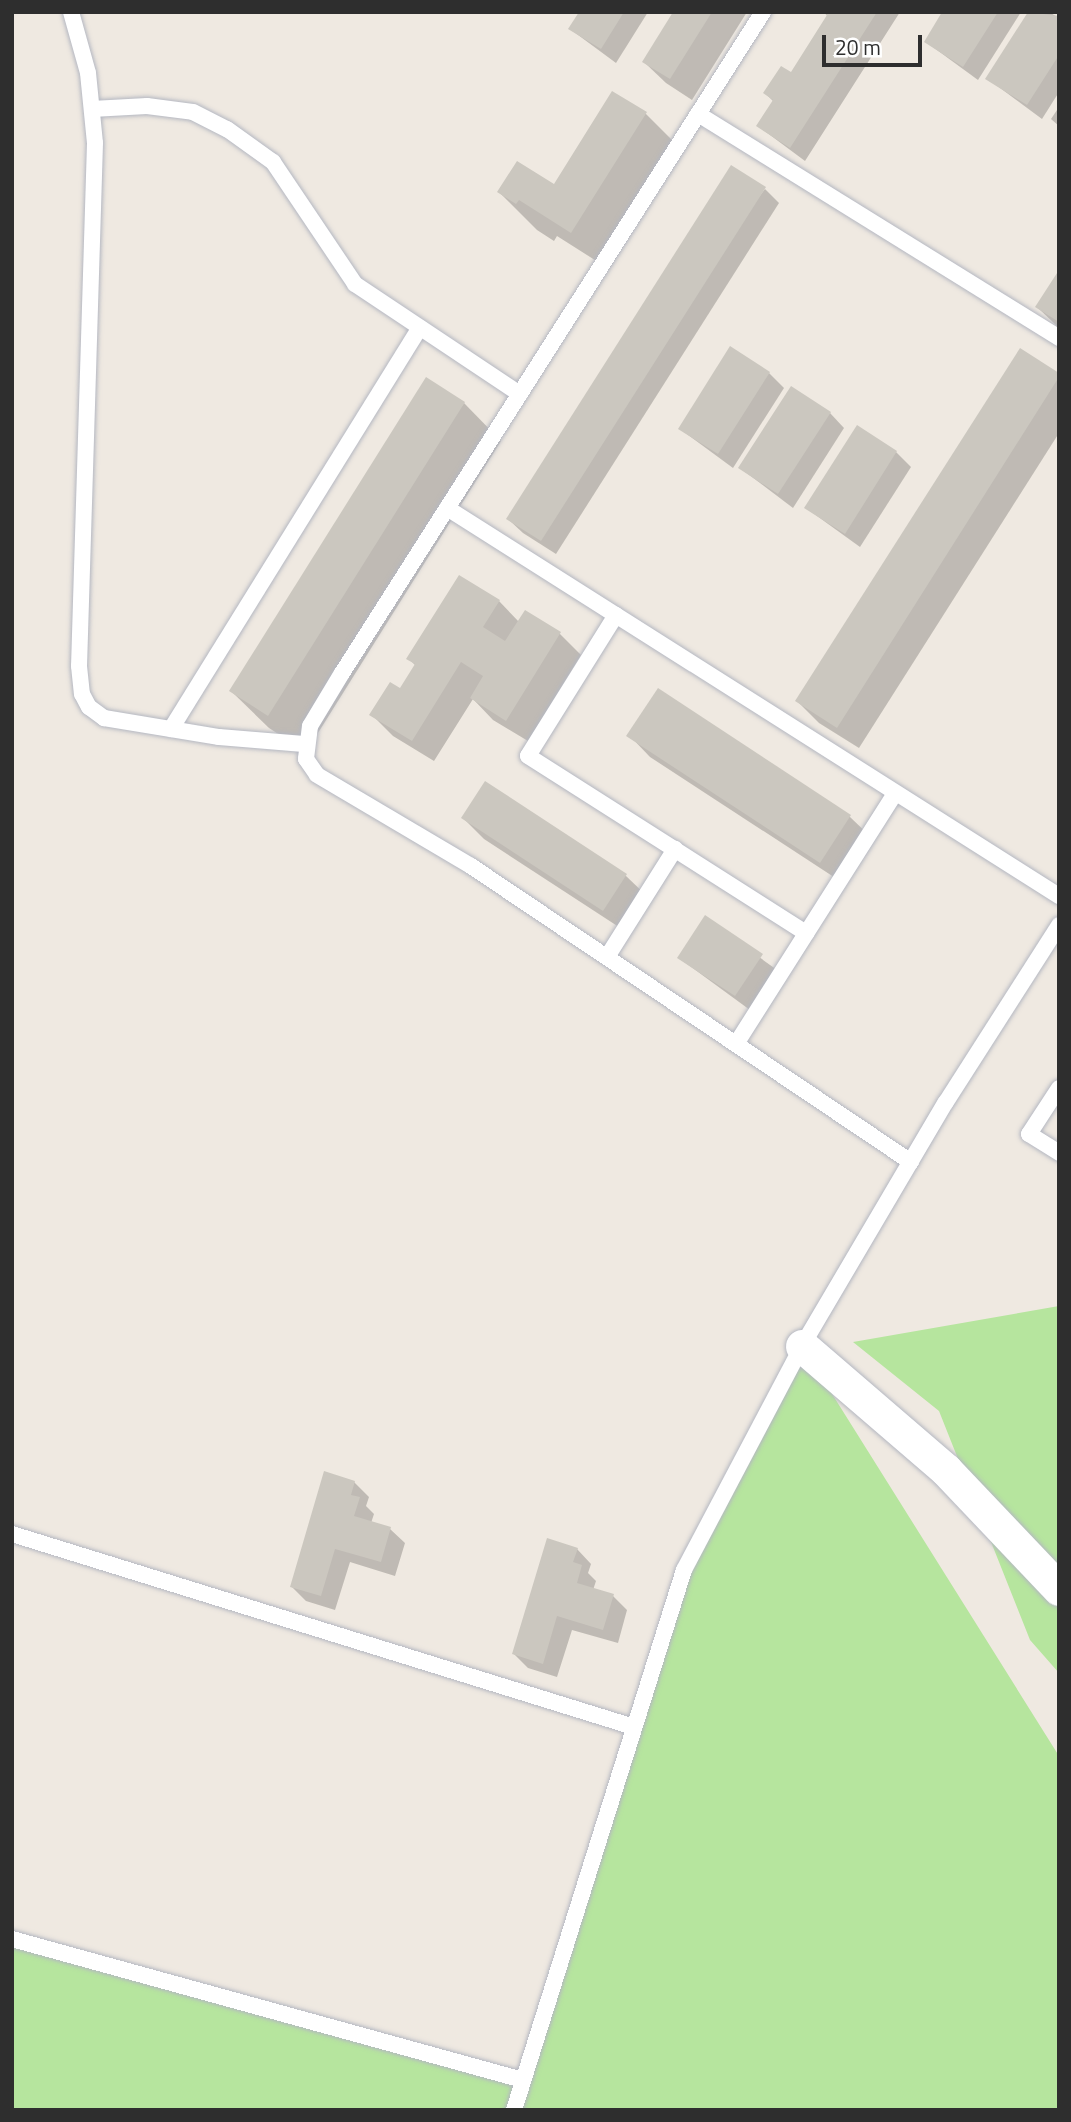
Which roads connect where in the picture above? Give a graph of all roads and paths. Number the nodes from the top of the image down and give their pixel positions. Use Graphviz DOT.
graph roads {
  1 [pos="71,12"];
  2 [pos="762,12"];
  3 [pos="92,109"];
  4 [pos="698,114"];
  5 [pos="421,328"];
  6 [pos="1059,338"];
  7 [pos="520,394"];
  8 [pos="447,508"];
  9 [pos="616,615"];
  10 [pos="171,729"];
  11 [pos="304,744"];
  12 [pos="895,793"];
  13 [pos="675,849"];
  14 [pos="1059,897"];
  15 [pos="1059,925"];
  16 [pos="806,933"];
  17 [pos="607,957"];
  18 [pos="736,1044"];
  19 [pos="1059,1088"];
  20 [pos="1059,1153"];
  21 [pos="911,1162"];
  22 [pos="802,1346"];
  23 [pos="12,1534"];
  24 [pos="1059,1589"];
  25 [pos="634,1727"];
  26 [pos="12,1938"];
  27 [pos="523,2080"];
  28 [pos="514,2110"];
  1 -- 3 [label="lane"];
  2 -- 4 [label="lane"];
  3 -- 5 [label="lane"];
  3 -- 10 [label="lane"];
  4 -- 6 [label="lane"];
  4 -- 7 [label="lane"];
  5 -- 7 [label="lane"];
  5 -- 10 [label="lane"];
  7 -- 8 [label="lane"];
  8 -- 9 [label="lane"];
  8 -- 11 [label="lane"];
  9 -- 12 [label="lane"];
  9 -- 13 [label="lane"];
  10 -- 11 [label="lane"];
  11 -- 17 [label="lane"];
  12 -- 14 [label="lane"];
  12 -- 16 [label="lane"];
  13 -- 16 [label="lane"];
  13 -- 17 [label="lane"];
  15 -- 21 [label="lane"];
  16 -- 18 [label="lane"];
  17 -- 18 [label="lane"];
  18 -- 21 [label="lane"];
  19 -- 20 [label="lane"];
  21 -- 22 [label="lane"];
  22 -- 24 [label="street"];
  22 -- 25 [label="lane"];
  23 -- 25 [label="lane"];
  25 -- 27 [label="lane"];
  26 -- 27 [label="lane"];
  27 -- 28 [label="lane"];
}
